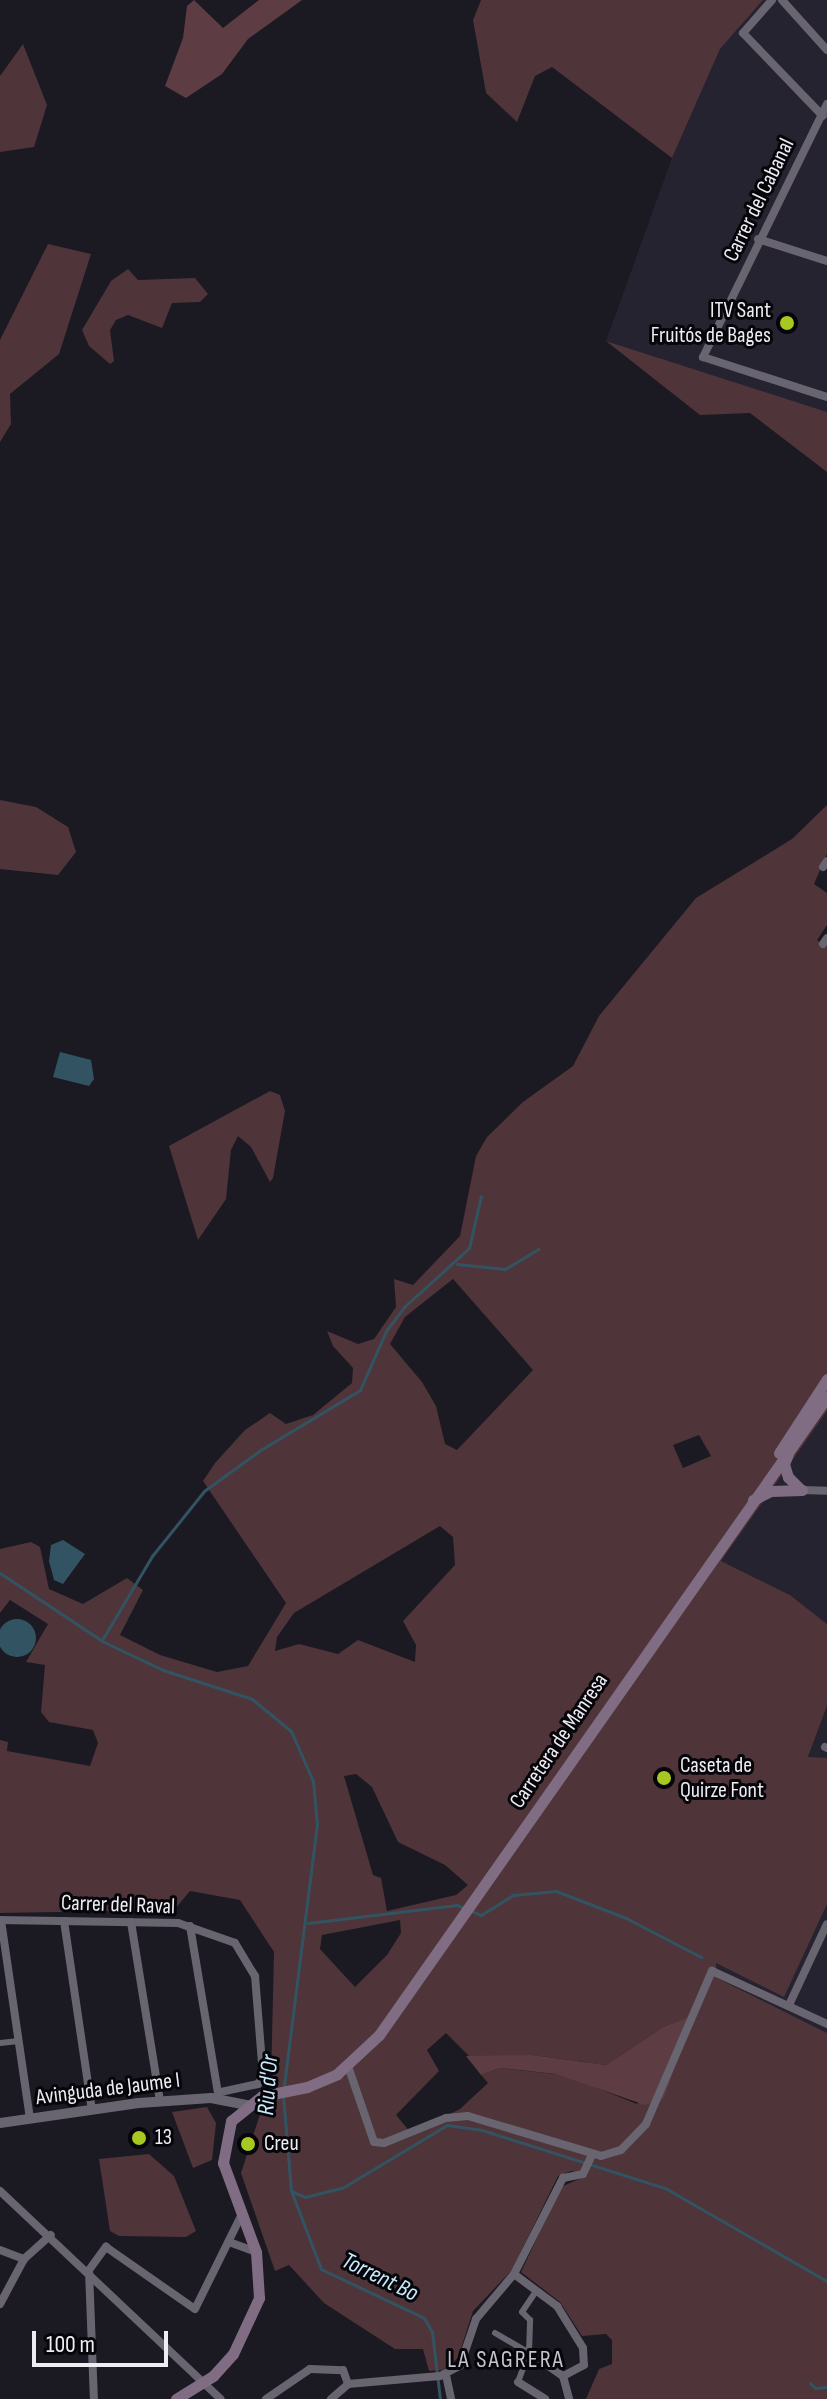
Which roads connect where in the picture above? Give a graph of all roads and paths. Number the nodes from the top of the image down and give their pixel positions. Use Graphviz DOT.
graph roads {
  1 [pos="772,0"];
  2 [pos="782,0"];
  3 [pos="827,50"];
  4 [pos="827,104"];
  5 [pos="824,116"];
  6 [pos="758,239"];
  7 [pos="827,261"];
  8 [pos="827,397"];
  9 [pos="827,1379"];
  10 [pos="827,1397"];
  11 [pos="791,1445"];
  12 [pos="774,1465"];
  13 [pos="802,1490"];
  14 [pos="827,1491"];
  15 [pos="747,1504"];
  16 [pos="1,1920"];
  17 [pos="64,1921"];
  18 [pos="131,1922"];
  19 [pos="827,1924"];
  20 [pos="190,1926"];
  21 [pos="12,1992"];
  22 [pos="0,1994"];
  23 [pos="789,2005"];
  24 [pos="827,2024"];
  25 [pos="19,2041"];
  26 [pos="0,2043"];
  27 [pos="348,2066"];
  28 [pos="219,2097"];
  29 [pos="160,2101"];
  30 [pos="247,2105"];
  31 [pos="92,2110"];
  32 [pos="234,2117"];
  33 [pos="30,2119"];
  34 [pos="0,2123"];
  35 [pos="591,2156"];
  36 [pos="0,2191"];
  37 [pos="242,2214"];
  38 [pos="51,2235"];
  39 [pos="229,2242"];
  40 [pos="0,2250"];
  41 [pos="256,2252"];
  42 [pos="24,2259"];
  43 [pos="89,2270"];
  44 [pos="514,2274"];
  45 [pos="536,2291"];
  46 [pos="0,2304"];
  47 [pos="495,2333"];
  48 [pos="531,2354"];
  49 [pos="443,2375"];
  50 [pos="563,2376"];
  51 [pos="205,2382"];
  52 [pos="518,2382"];
  53 [pos="348,2384"];
  54 [pos="94,2399"];
  55 [pos="176,2399"];
  56 [pos="221,2399"];
  57 [pos="266,2399"];
  58 [pos="331,2399"];
  59 [pos="451,2399"];
  60 [pos="545,2399"];
  61 [pos="569,2399"];
  1 -- 5 [label="street"];
  2 -- 3 [label="street"];
  4 -- 5 [label="street, Carrer del Cabanal"];
  5 -- 6 [label="street, Carrer del Cabanal"];
  6 -- 7 [label="street"];
  6 -- 8 [label="street, Carrer del Cabanal"];
  9 -- 12 [label="main road"];
  10 -- 11 [label="main road, Carretera de Manresa"];
  11 -- 12 [label="main road, Carretera de Manresa"];
  11 -- 13 [label="main road"];
  12 -- 15 [label="main road, Carretera de Manresa"];
  13 -- 14 [label="street"];
  13 -- 15 [label="main road"];
  15 -- 27 [label="main road, Carretera de Manresa"];
  16 -- 17 [label="street, Carrer del Raval"];
  16 -- 21 [label="street"];
  17 -- 18 [label="street, Carrer del Raval"];
  17 -- 31 [label="street"];
  18 -- 20 [label="street, Carrer del Raval"];
  18 -- 29 [label="street"];
  19 -- 23 [label="street"];
  20 -- 28 [label="street"];
  20 -- 28 [label="street, Carrer del Raval"];
  21 -- 22 [label="street"];
  21 -- 25 [label="street"];
  23 -- 24 [label="street"];
  23 -- 35 [label="street"];
  25 -- 26 [label="street"];
  25 -- 33 [label="street"];
  27 -- 30 [label="main road, Carretera de Manresa"];
  27 -- 35 [label="street"];
  28 -- 29 [label="street, Avinguda de Jaume I"];
  28 -- 30 [label="street"];
  28 -- 32 [label="street"];
  29 -- 31 [label="street, Avinguda de Jaume I"];
  30 -- 32 [label="main road"];
  31 -- 33 [label="street, Avinguda de Jaume I"];
  32 -- 37 [label="main road"];
  33 -- 34 [label="street, Avinguda de Jaume I"];
  35 -- 44 [label="street"];
  36 -- 38 [label="street"];
  37 -- 39 [label="street"];
  37 -- 41 [label="main road"];
  38 -- 42 [label="street"];
  38 -- 43 [label="street"];
  39 -- 41 [label="street"];
  39 -- 43 [label="street"];
  40 -- 42 [label="street"];
  41 -- 51 [label="main road"];
  42 -- 46 [label="street"];
  43 -- 51 [label="street"];
  43 -- 54 [label="street"];
  44 -- 45 [label="street"];
  44 -- 49 [label="street"];
  45 -- 48 [label="street"];
  45 -- 50 [label="street"];
  47 -- 48 [label="street"];
  48 -- 50 [label="street"];
  48 -- 52 [label="street"];
  49 -- 53 [label="street"];
  49 -- 59 [label="street"];
  50 -- 61 [label="street"];
  51 -- 55 [label="main road"];
  51 -- 56 [label="street"];
  52 -- 60 [label="street"];
  53 -- 57 [label="street"];
  53 -- 58 [label="street"];
}
